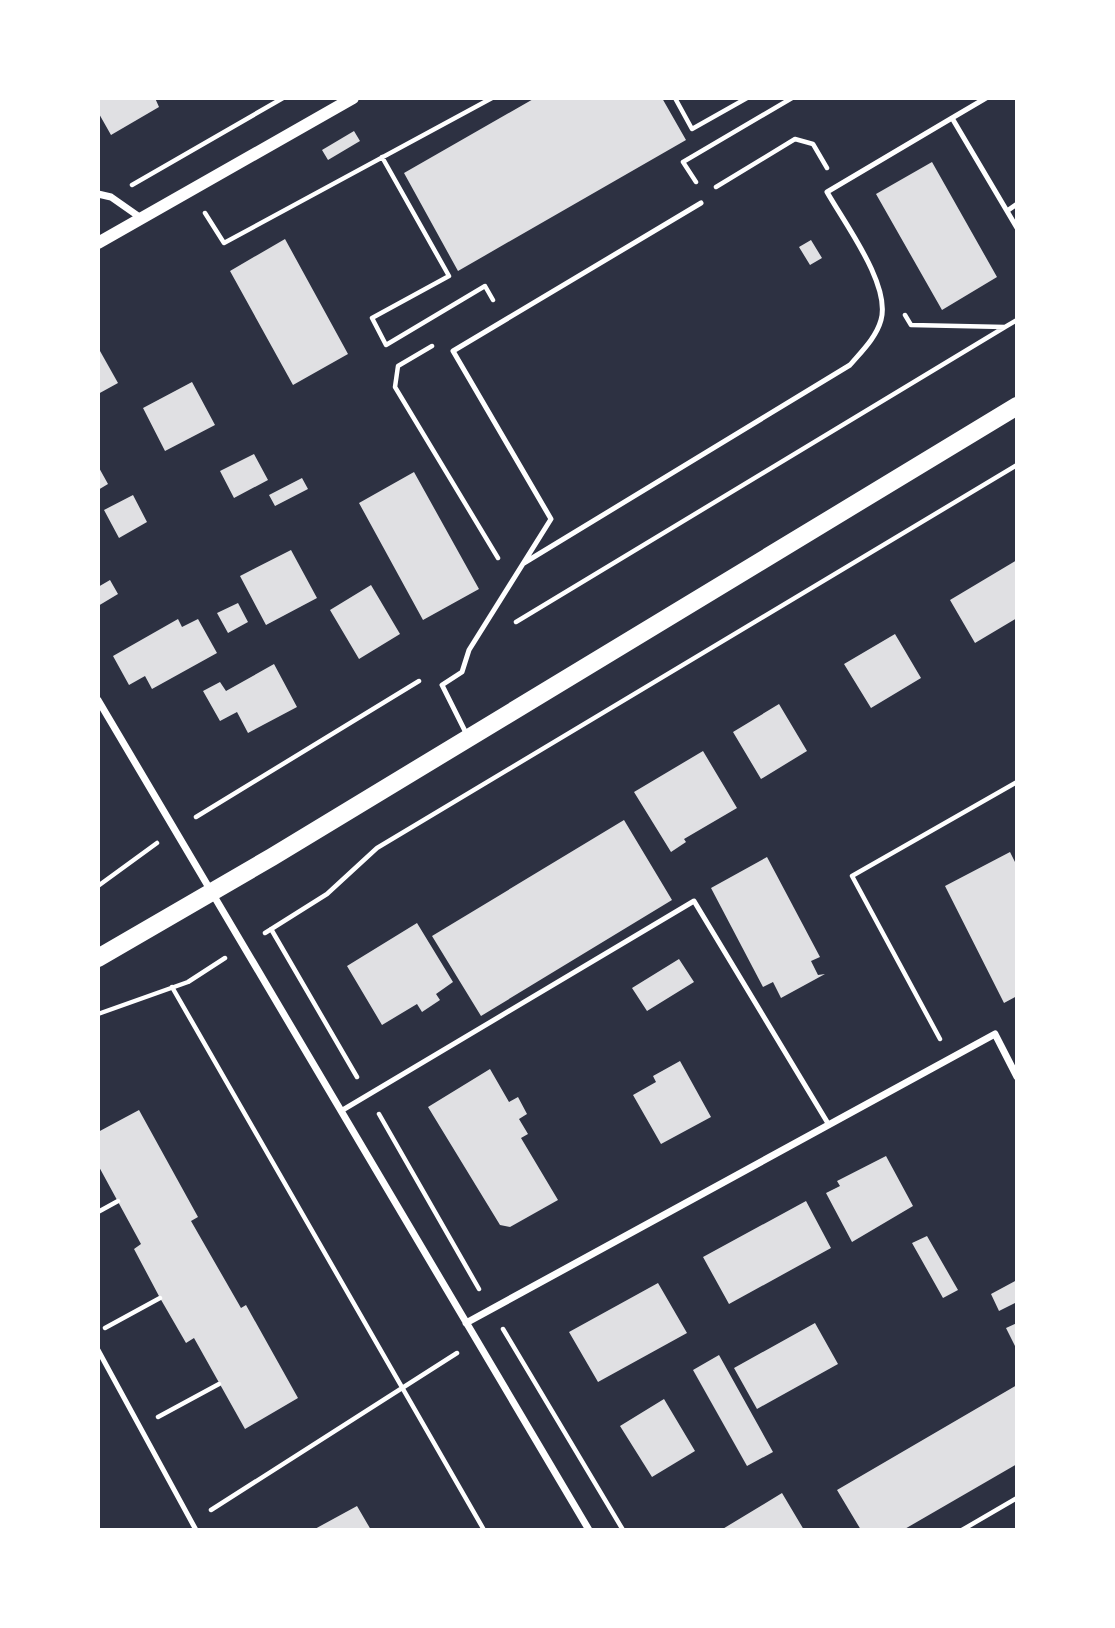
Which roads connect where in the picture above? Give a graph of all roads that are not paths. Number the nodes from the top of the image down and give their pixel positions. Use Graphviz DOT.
graph roads {
  1 [pos="353,98"];
  2 [pos="970,98"];
  3 [pos="986,98"];
  4 [pos="974,105"];
  5 [pos="951,118"];
  6 [pos="98,194"];
  7 [pos="701,203"];
  8 [pos="1017,204"];
  9 [pos="1007,211"];
  10 [pos="141,218"];
  11 [pos="1017,228"];
  12 [pos="98,243"];
  13 [pos="1017,406"];
  14 [pos="524,564"];
  15 [pos="98,700"];
  16 [pos="469,738"];
  17 [pos="213,892"];
  18 [pos="98,958"];
  19 [pos="1017,1077"];
  20 [pos="341,1111"];
  21 [pos="829,1125"];
  22 [pos="466,1323"];
  23 [pos="98,1350"];
  24 [pos="196,1530"];
  25 [pos="589,1530"];
  1 -- 10 [label="street"];
  2 -- 4 [label="lane"];
  3 -- 4 [label="lane"];
  4 -- 5 [label="lane"];
  5 -- 9 [label="lane"];
  5 -- 14 [label="lane"];
  6 -- 10 [label="street"];
  7 -- 14 [label="lane"];
  8 -- 9 [label="lane"];
  9 -- 11 [label="lane"];
  10 -- 12 [label="street"];
  13 -- 16 [label="main road"];
  14 -- 16 [label="lane"];
  15 -- 17 [label="street"];
  16 -- 17 [label="main road"];
  17 -- 18 [label="main road"];
  17 -- 20 [label="street"];
  19 -- 21 [label="street"];
  20 -- 21 [label="lane"];
  20 -- 22 [label="street"];
  21 -- 22 [label="street"];
  22 -- 25 [label="street"];
  23 -- 24 [label="lane"];
}
